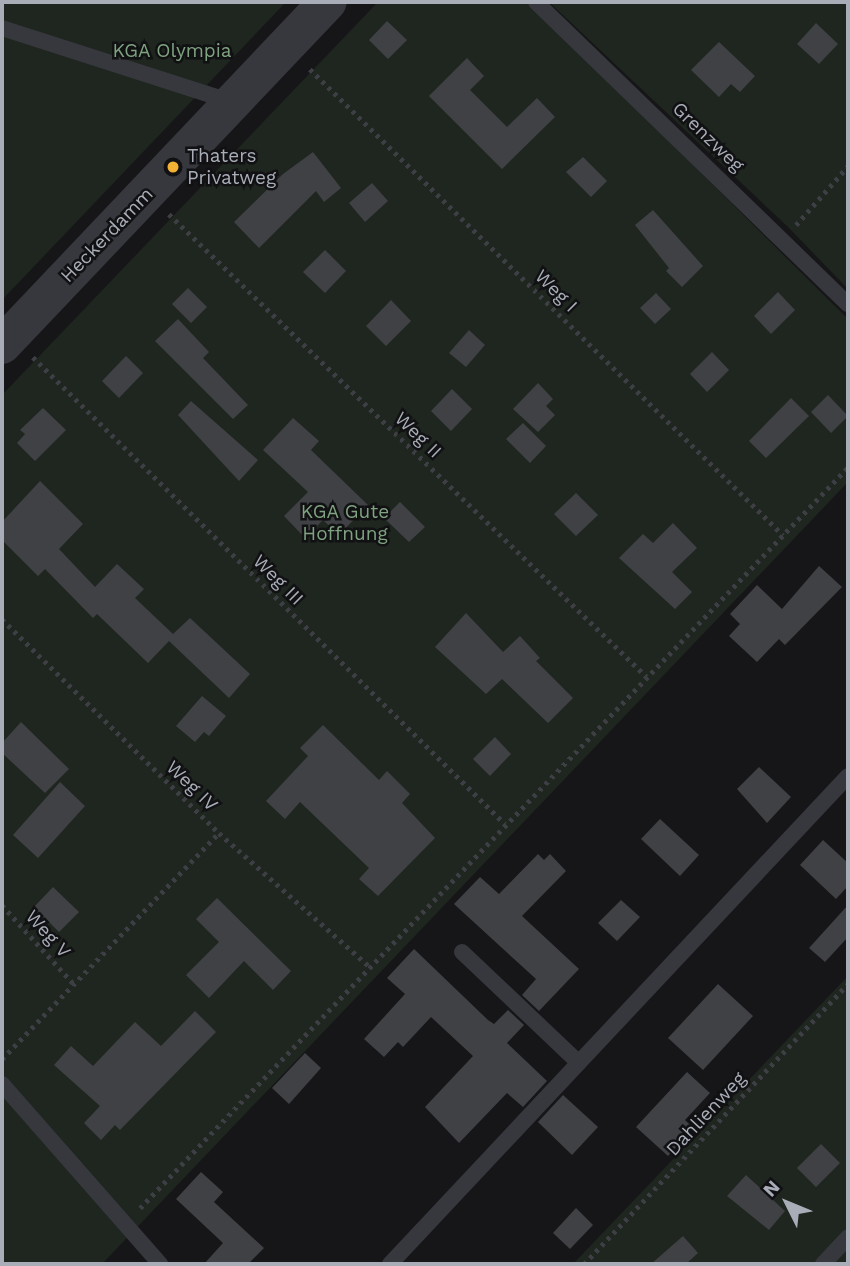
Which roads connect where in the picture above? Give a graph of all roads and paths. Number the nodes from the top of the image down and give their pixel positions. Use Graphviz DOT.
graph roads {
  1 [pos="327,2"];
  2 [pos="537,2"];
  3 [pos="2,28"];
  4 [pos="308,67"];
  5 [pos="233,102"];
  6 [pos="848,166"];
  7 [pos="169,213"];
  8 [pos="784,238"];
  9 [pos="848,304"];
  10 [pos="17,351"];
  11 [pos="848,467"];
  12 [pos="783,535"];
  13 [pos="2,620"];
  14 [pos="647,677"];
  15 [pos="848,776"];
  16 [pos="505,824"];
  17 [pos="219,833"];
  18 [pos="2,905"];
  19 [pos="462,953"];
  20 [pos="369,966"];
  21 [pos="73,983"];
  22 [pos="848,984"];
  23 [pos="2,1059"];
  24 [pos="579,1063"];
  25 [pos="2,1084"];
  26 [pos="126,1221"];
  27 [pos="848,1237"];
  28 [pos="160,1264"];
  29 [pos="390,1264"];
  30 [pos="584,1264"];
  31 [pos="823,1264"];
  1 -- 5 [label="street, Heckerdamm"];
  2 -- 8 [label="lane, Grenzweg"];
  3 -- 5 [label="lane"];
  4 -- 12 [label="path, Weg I"];
  5 -- 10 [label="street, Heckerdamm"];
  6 -- 8 [label="path"];
  7 -- 14 [label="path, Weg II"];
  8 -- 9 [label="lane, Grenzweg"];
  10 -- 16 [label="path, Weg III"];
  11 -- 12 [label="path"];
  12 -- 14 [label="path"];
  13 -- 17 [label="path, Weg IV"];
  14 -- 16 [label="path"];
  15 -- 24 [label="lane"];
  16 -- 20 [label="path"];
  17 -- 20 [label="path, Weg IV"];
  17 -- 21 [label="path"];
  18 -- 21 [label="path, Weg V"];
  19 -- 24 [label="lane"];
  20 -- 26 [label="path"];
  21 -- 23 [label="path"];
  22 -- 30 [label="path, Dahlienweg"];
  24 -- 29 [label="lane"];
  25 -- 26 [label="lane"];
  26 -- 28 [label="lane"];
  27 -- 31 [label="lane"];
}
